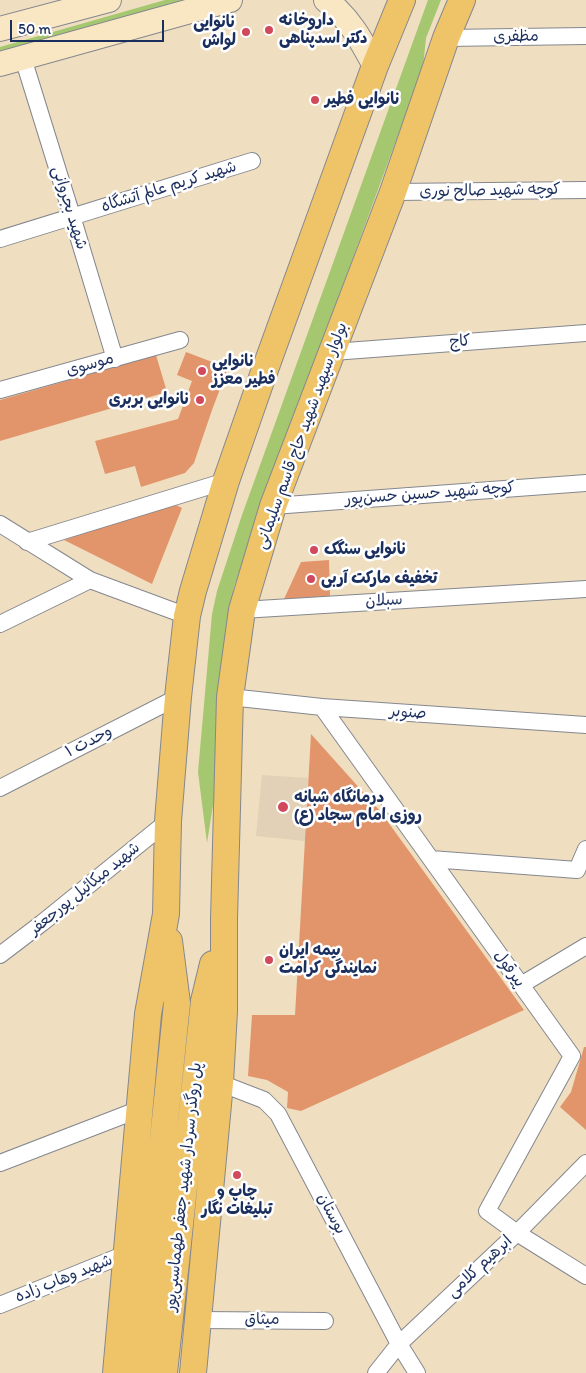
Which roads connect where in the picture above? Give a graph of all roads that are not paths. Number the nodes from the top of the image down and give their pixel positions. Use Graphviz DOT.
graph roads {
  1 [pos="109,0"];
  2 [pos="230,0"];
  3 [pos="326,0"];
  4 [pos="402,0"];
  5 [pos="462,0"];
  6 [pos="0,29"];
  7 [pos="586,36"];
  8 [pos="446,38"];
  9 [pos="23,58"];
  10 [pos="0,64"];
  11 [pos="375,66"];
  12 [pos="252,161"];
  13 [pos="586,190"];
  14 [pos="393,192"];
  15 [pos="72,216"];
  16 [pos="0,239"];
  17 [pos="586,333"];
  18 [pos="180,340"];
  19 [pos="333,352"];
  20 [pos="115,359"];
  21 [pos="0,390"];
  22 [pos="226,481"];
  23 [pos="586,483"];
  24 [pos="274,506"];
  25 [pos="0,524"];
  26 [pos="27,542"];
  27 [pos="90,580"];
  28 [pos="586,589"];
  29 [pos="242,610"];
  30 [pos="187,616"];
  31 [pos="0,624"];
  32 [pos="178,697"];
  33 [pos="230,697"];
  34 [pos="322,707"];
  35 [pos="586,726"];
  36 [pos="0,788"];
  37 [pos="168,821"];
  38 [pos="586,849"];
  39 [pos="431,859"];
  40 [pos="166,914"];
  41 [pos="224,919"];
  42 [pos="586,946"];
  43 [pos="0,955"];
  44 [pos="520,984"];
  45 [pos="220,1083"];
  46 [pos="140,1109"];
  47 [pos="0,1163"];
  48 [pos="586,1163"];
  49 [pos="517,1233"];
  50 [pos="128,1253"];
  51 [pos="586,1276"];
  52 [pos="0,1305"];
  53 [pos="199,1320"];
  54 [pos="325,1320"];
  55 [pos="399,1344"];
  56 [pos="116,1373"];
  57 [pos="139,1373"];
  58 [pos="164,1373"];
  59 [pos="193,1373"];
  60 [pos="376,1373"];
  61 [pos="417,1373"];
  1 -- 6 [label="main road"];
  2 -- 9 [label="main road"];
  3 -- 11 [label="main road"];
  4 -- 11 [label="main road"];
  5 -- 8 [label="main road, بولوار سپهبد شهید حاج قاسم سلیمانی"];
  7 -- 8 [label="street, مظفری"];
  8 -- 14 [label="main road, بولوار سپهبد شهید حاج قاسم سلیمانی"];
  9 -- 10 [label="main road"];
  9 -- 15 [label="street, شهید بجروانی"];
  11 -- 22 [label="main road"];
  12 -- 15 [label="street, شهید کریم عالم آتشگاه"];
  13 -- 14 [label="street, کوچه شهید صالح نوری"];
  14 -- 19 [label="main road, بولوار سپهبد شهید حاج قاسم سلیمانی"];
  15 -- 16 [label="street, شهید کریم عالم آتشگاه"];
  15 -- 20 [label="street, شهید بجروانی"];
  17 -- 19 [label="street, کاج"];
  18 -- 20 [label="street, موسوی"];
  19 -- 24 [label="main road, بولوار سپهبد شهید حاج قاسم سلیمانی"];
  20 -- 21 [label="street, موسوی"];
  22 -- 26 [label="street"];
  22 -- 30 [label="main road"];
  23 -- 24 [label="street, کوچه شهید حسین حسن‌پور"];
  24 -- 29 [label="main road, بولوار سپهبد شهید حاج قاسم سلیمانی"];
  25 -- 26 [label="street"];
  26 -- 27 [label="street"];
  27 -- 30 [label="street"];
  27 -- 31 [label="street"];
  28 -- 29 [label="street, سبلان"];
  29 -- 33 [label="main road, بولوار سپهبد شهید حاج قاسم سلیمانی"];
  30 -- 32 [label="main road"];
  32 -- 36 [label="street, وحدت ۱"];
  32 -- 37 [label="main road"];
  33 -- 34 [label="street, صنوبر"];
  33 -- 41 [label="main road, بولوار سپهبد شهید حاج قاسم سلیمانی"];
  34 -- 35 [label="street, صنوبر"];
  34 -- 39 [label="street, پیرقول"];
  37 -- 40 [label="main road"];
  37 -- 43 [label="street, شهید میکائیل پورجعفر"];
  38 -- 39 [label="street"];
  39 -- 44 [label="street, پیرقول"];
  40 -- 46 [label="main road"];
  40 -- 57 [label="main road, پل روگذر سردار شهید جعفر طهماسبی‌پور"];
  41 -- 45 [label="main road"];
  41 -- 58 [label="main road, پل روگذر سردار شهید جعفر طهماسبی‌پور"];
  42 -- 44 [label="street"];
  44 -- 49 [label="street, پیرقول"];
  45 -- 53 [label="main road"];
  45 -- 55 [label="street, بوستان"];
  46 -- 47 [label="street"];
  46 -- 50 [label="main road"];
  48 -- 49 [label="street, ابرهیم کلامی"];
  49 -- 51 [label="street"];
  49 -- 55 [label="street, ابرهیم کلامی"];
  50 -- 52 [label="street, شهید وهاب زاده"];
  50 -- 56 [label="main road"];
  53 -- 54 [label="street, میثاق"];
  53 -- 59 [label="main road"];
  55 -- 60 [label="street, ابرهیم کلامی"];
  55 -- 61 [label="street, بوستان"];
}
